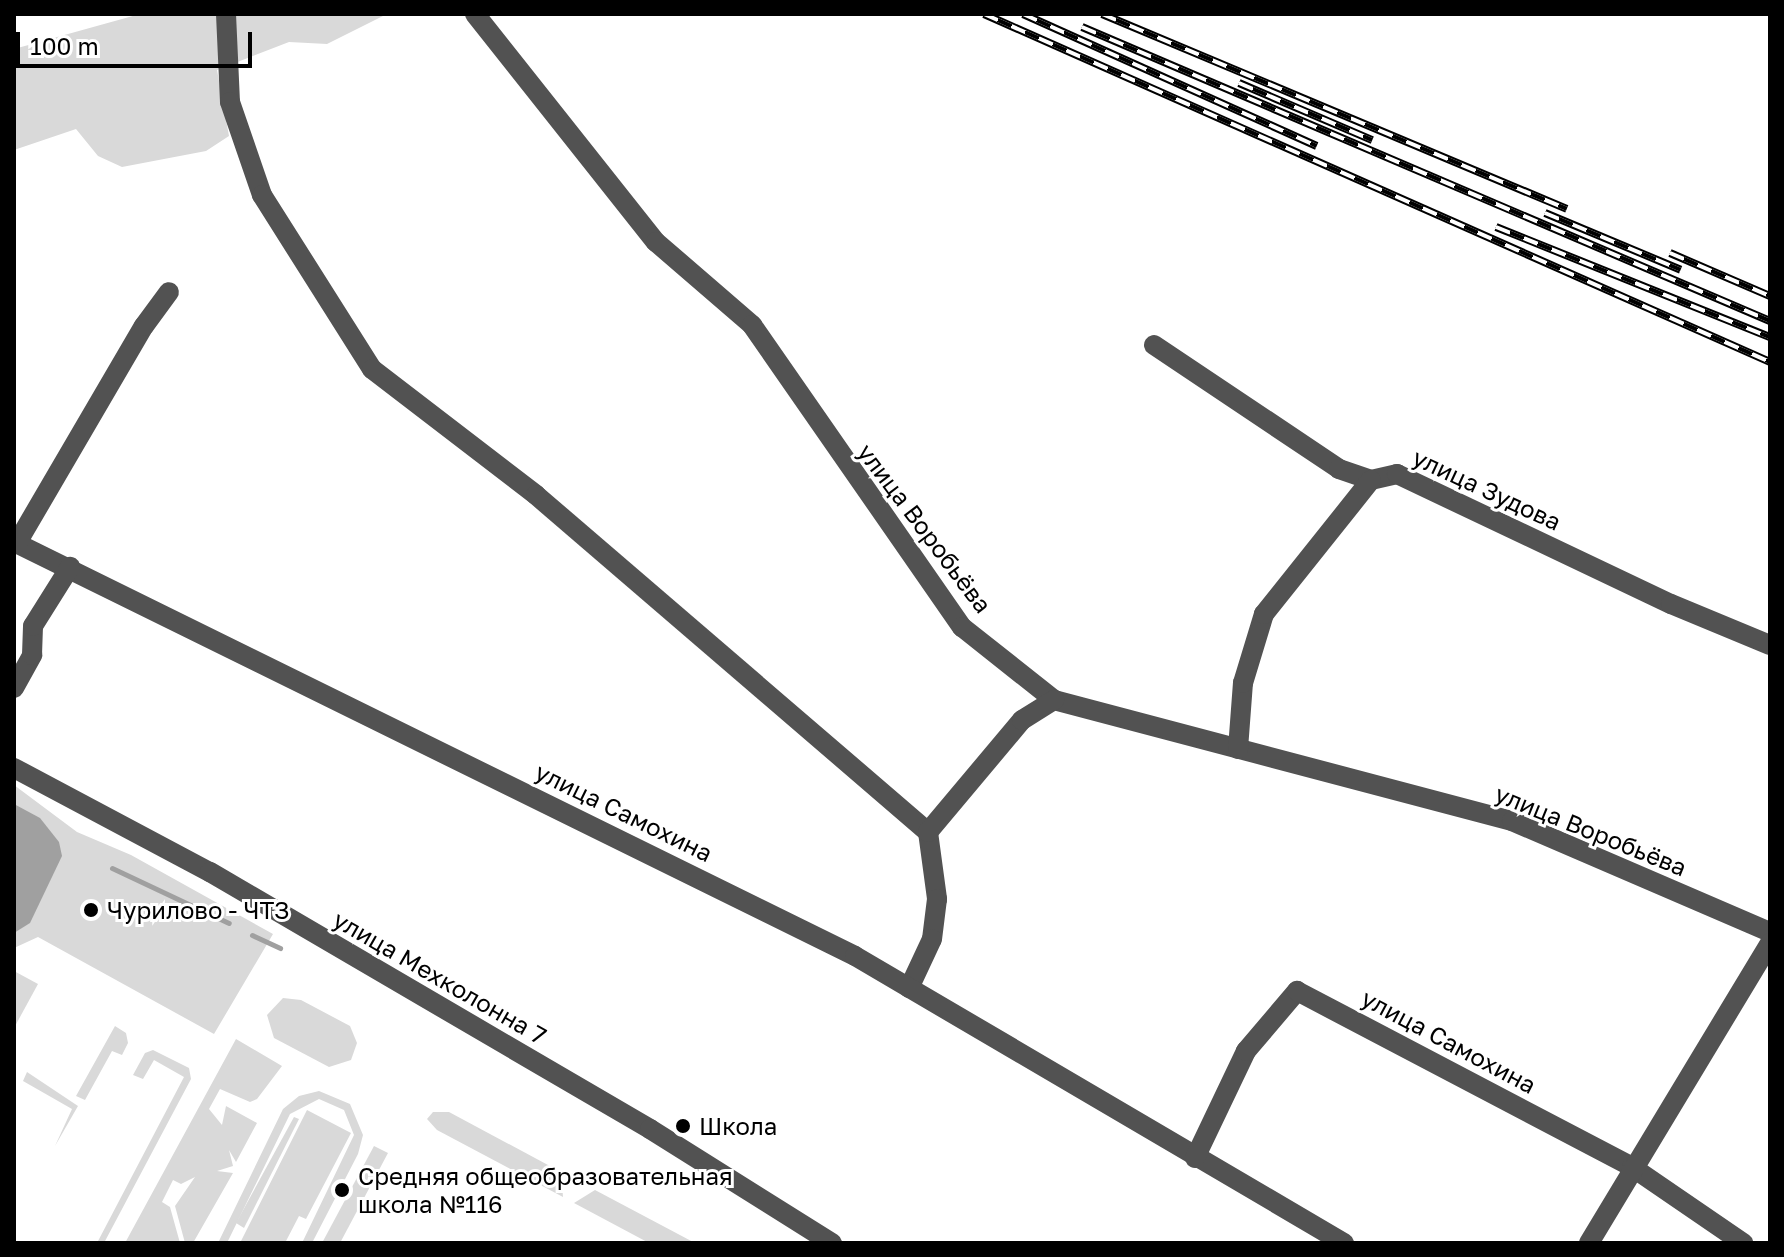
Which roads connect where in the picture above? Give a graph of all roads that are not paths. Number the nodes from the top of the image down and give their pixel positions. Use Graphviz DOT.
graph roads {
  1 [pos="226,14"];
  2 [pos="475,14"];
  3 [pos="169,292"];
  4 [pos="1154,345"];
  5 [pos="1371,480"];
  6 [pos="16,543"];
  7 [pos="70,567"];
  8 [pos="1770,645"];
  9 [pos="14,688"];
  10 [pos="1054,700"];
  11 [pos="1238,749"];
  12 [pos="14,768"];
  13 [pos="928,832"];
  14 [pos="1770,932"];
  15 [pos="1770,943"];
  16 [pos="909,988"];
  17 [pos="1195,1158"];
  18 [pos="1632,1167"];
  19 [pos="832,1243"];
  20 [pos="1344,1243"];
  21 [pos="1589,1243"];
  22 [pos="1743,1243"];
  1 -- 13 [label="street"];
  2 -- 10 [label="street, улица Воробьёва"];
  3 -- 6 [label="street"];
  4 -- 5 [label="street, улица Зудова"];
  5 -- 8 [label="street, улица Зудова"];
  5 -- 11 [label="street"];
  6 -- 7 [label="street, улица Самохина"];
  7 -- 9 [label="street"];
  7 -- 16 [label="street, улица Самохина"];
  10 -- 11 [label="street, улица Воробьёва"];
  10 -- 13 [label="street"];
  11 -- 14 [label="street, улица Воробьёва"];
  12 -- 19 [label="street, улица Мехколонна 7"];
  13 -- 16 [label="street"];
  15 -- 18 [label="street"];
  16 -- 17 [label="street, улица Самохина"];
  17 -- 18 [label="street, улица Самохина"];
  17 -- 20 [label="street, улица Самохина"];
  18 -- 21 [label="street"];
  18 -- 22 [label="street, улица Самохина"];
}
